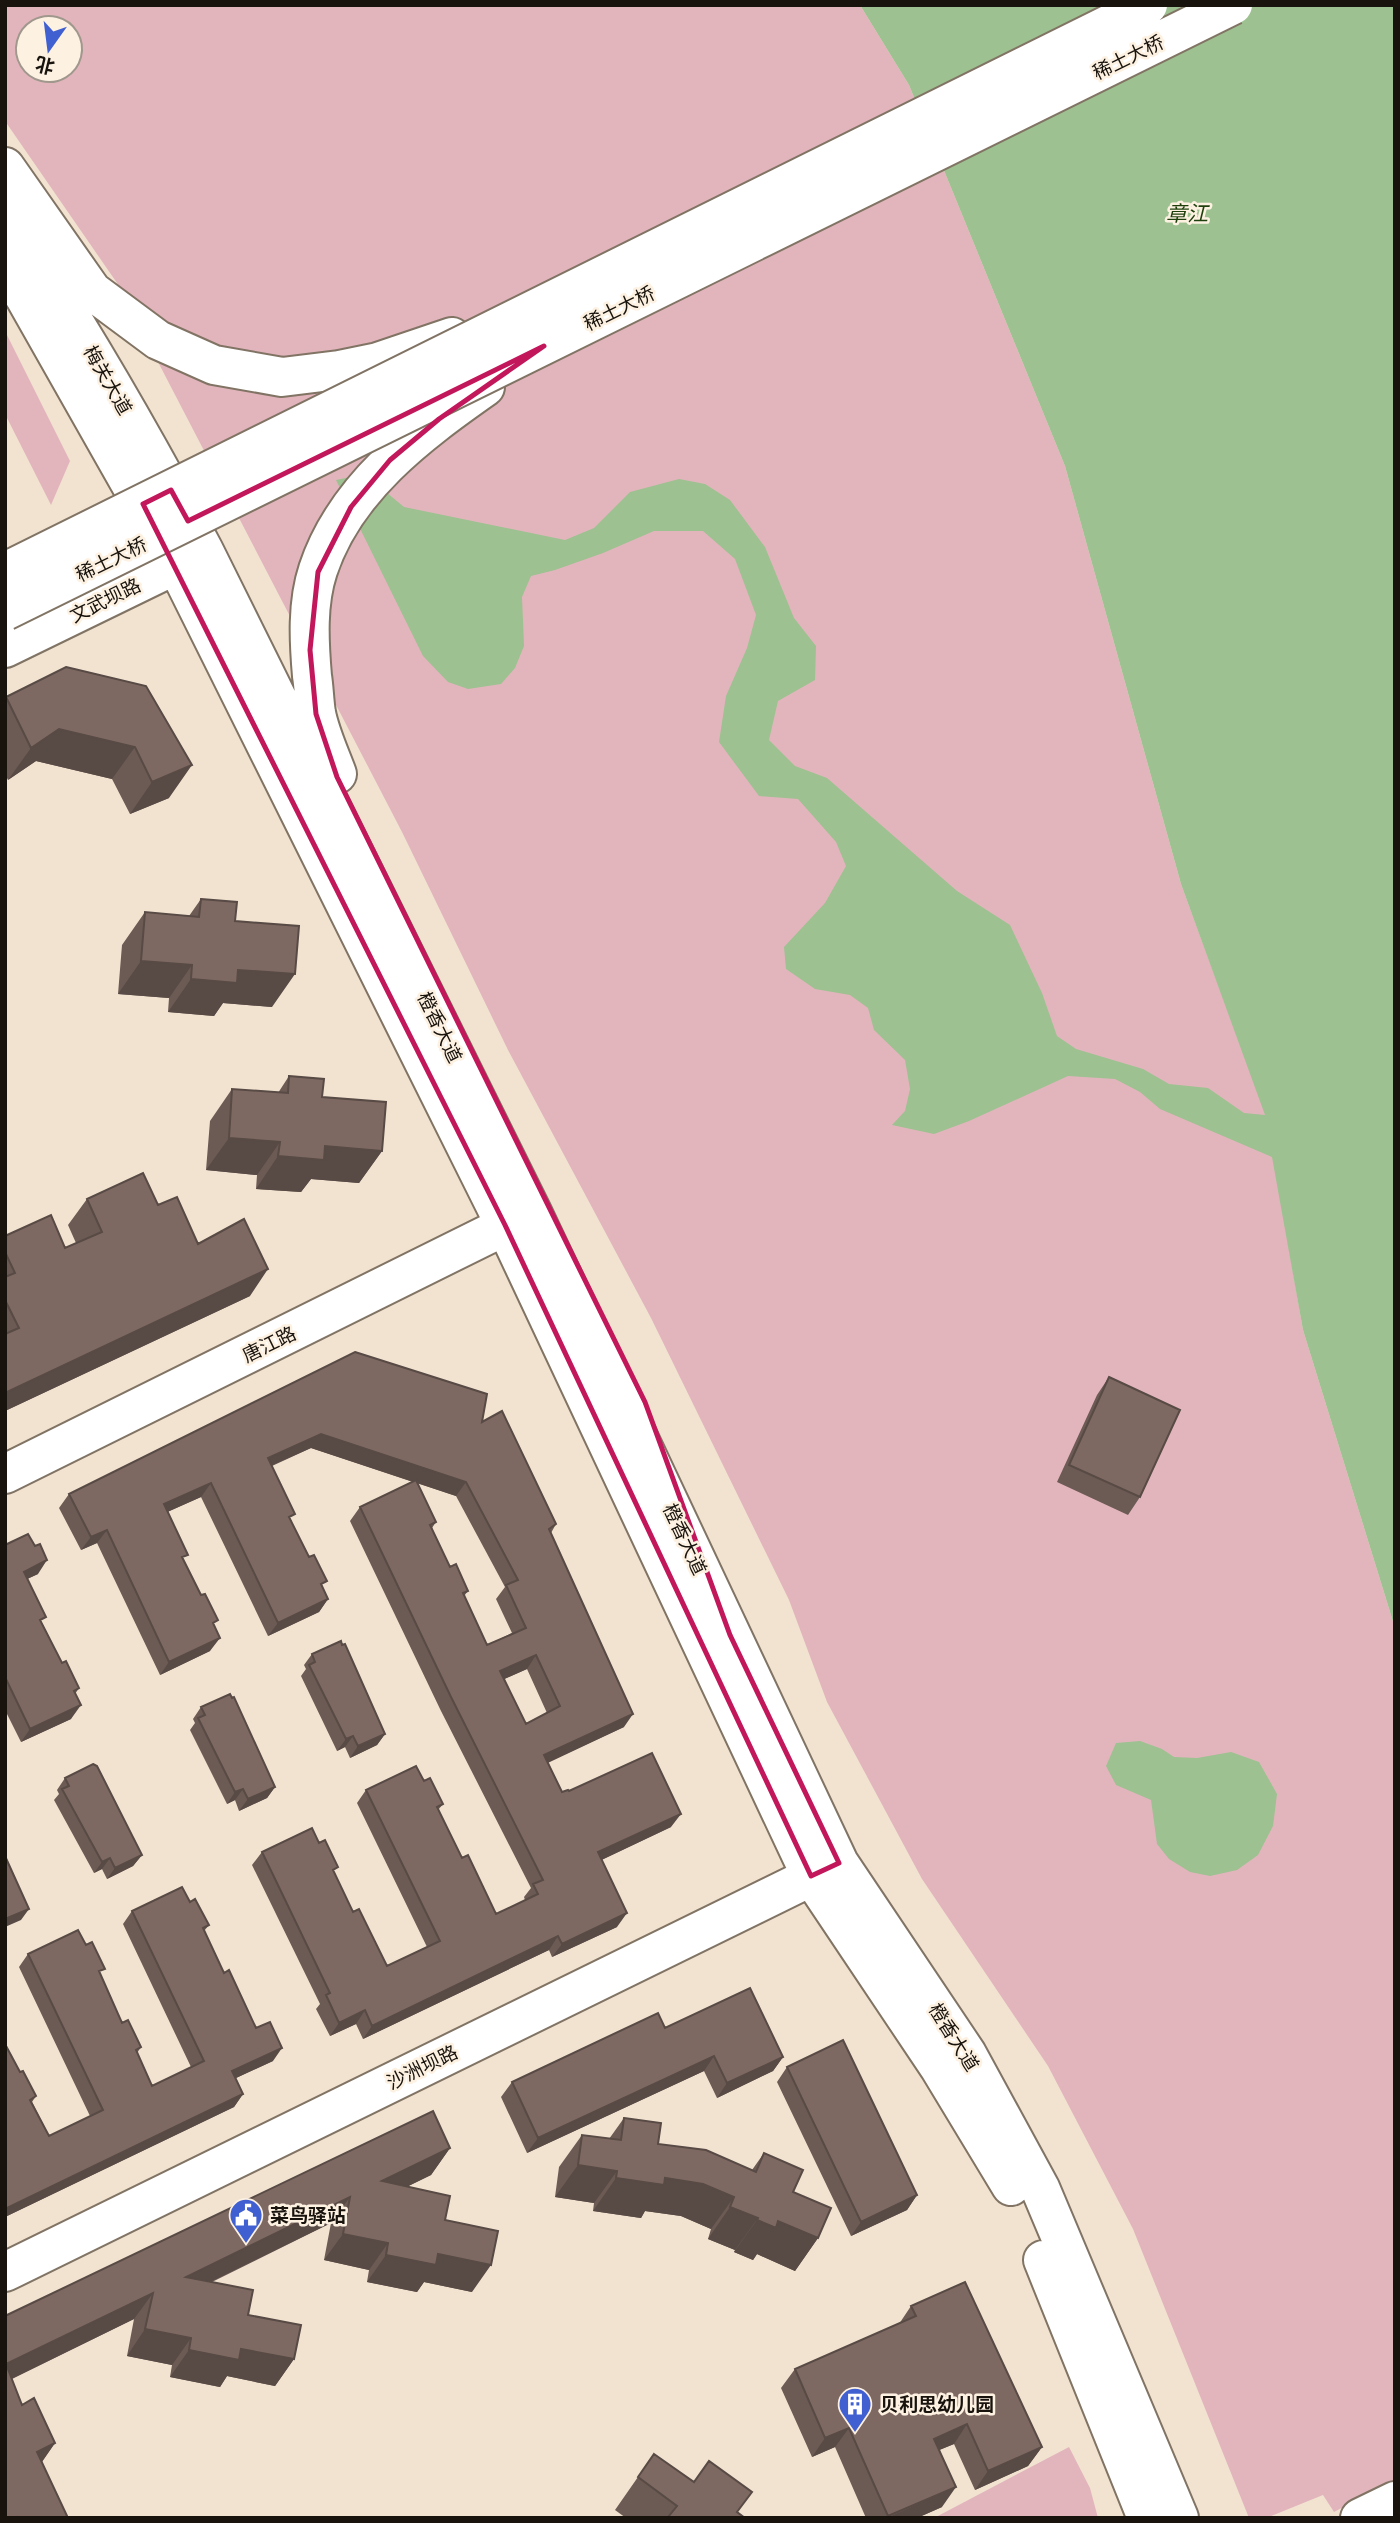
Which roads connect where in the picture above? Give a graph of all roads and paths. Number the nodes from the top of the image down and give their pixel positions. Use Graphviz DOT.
graph roads {
  1 [pos="1148,5"];
  2 [pos="1233,5"];
  3 [pos="5,167"];
  4 [pos="5,215"];
  5 [pos="5,267"];
  6 [pos="537,329"];
  7 [pos="147,479"];
  8 [pos="5,553"];
  9 [pos="190,558"];
  10 [pos="5,572"];
  11 [pos="5,611"];
  12 [pos="5,648"];
  13 [pos="518,1219"];
  14 [pos="5,1474"];
  15 [pos="730,1635"];
  16 [pos="825,1870"];
  17 [pos="5,2272"];
  18 [pos="1395,2501"];
  19 [pos="1147,2518"];
  20 [pos="1179,2518"];
  21 [pos="1360,2518"];
  1 -- 6 [label="main road, 稀土大桥, bridge"];
  2 -- 6 [label="main road, 稀土大桥, bridge"];
  3 -- 6 [label="main road, bridge"];
  4 -- 7 [label="main road, 梅关大道"];
  5 -- 7 [label="main road, 梅关大道"];
  6 -- 10 [label="main road, 稀土大桥, bridge"];
  6 -- 11 [label="main road, 稀土大桥, bridge"];
  6 -- 15 [label="main road, bridge"];
  7 -- 8 [label="main road"];
  7 -- 9 [label="main road, 梅关大道"];
  9 -- 12 [label="main road, 文武坝路"];
  9 -- 13 [label="main road, 橙香大道"];
  13 -- 14 [label="main road, 唐江路"];
  13 -- 15 [label="main road, 橙香大道"];
  13 -- 16 [label="main road, 橙香大道"];
  15 -- 16 [label="main road, 橙香大道"];
  16 -- 17 [label="main road, 沙洲坝路"];
  16 -- 19 [label="main road, 橙香大道"];
  16 -- 20 [label="main road, 橙香大道"];
  18 -- 21 [label="main road"];
}
